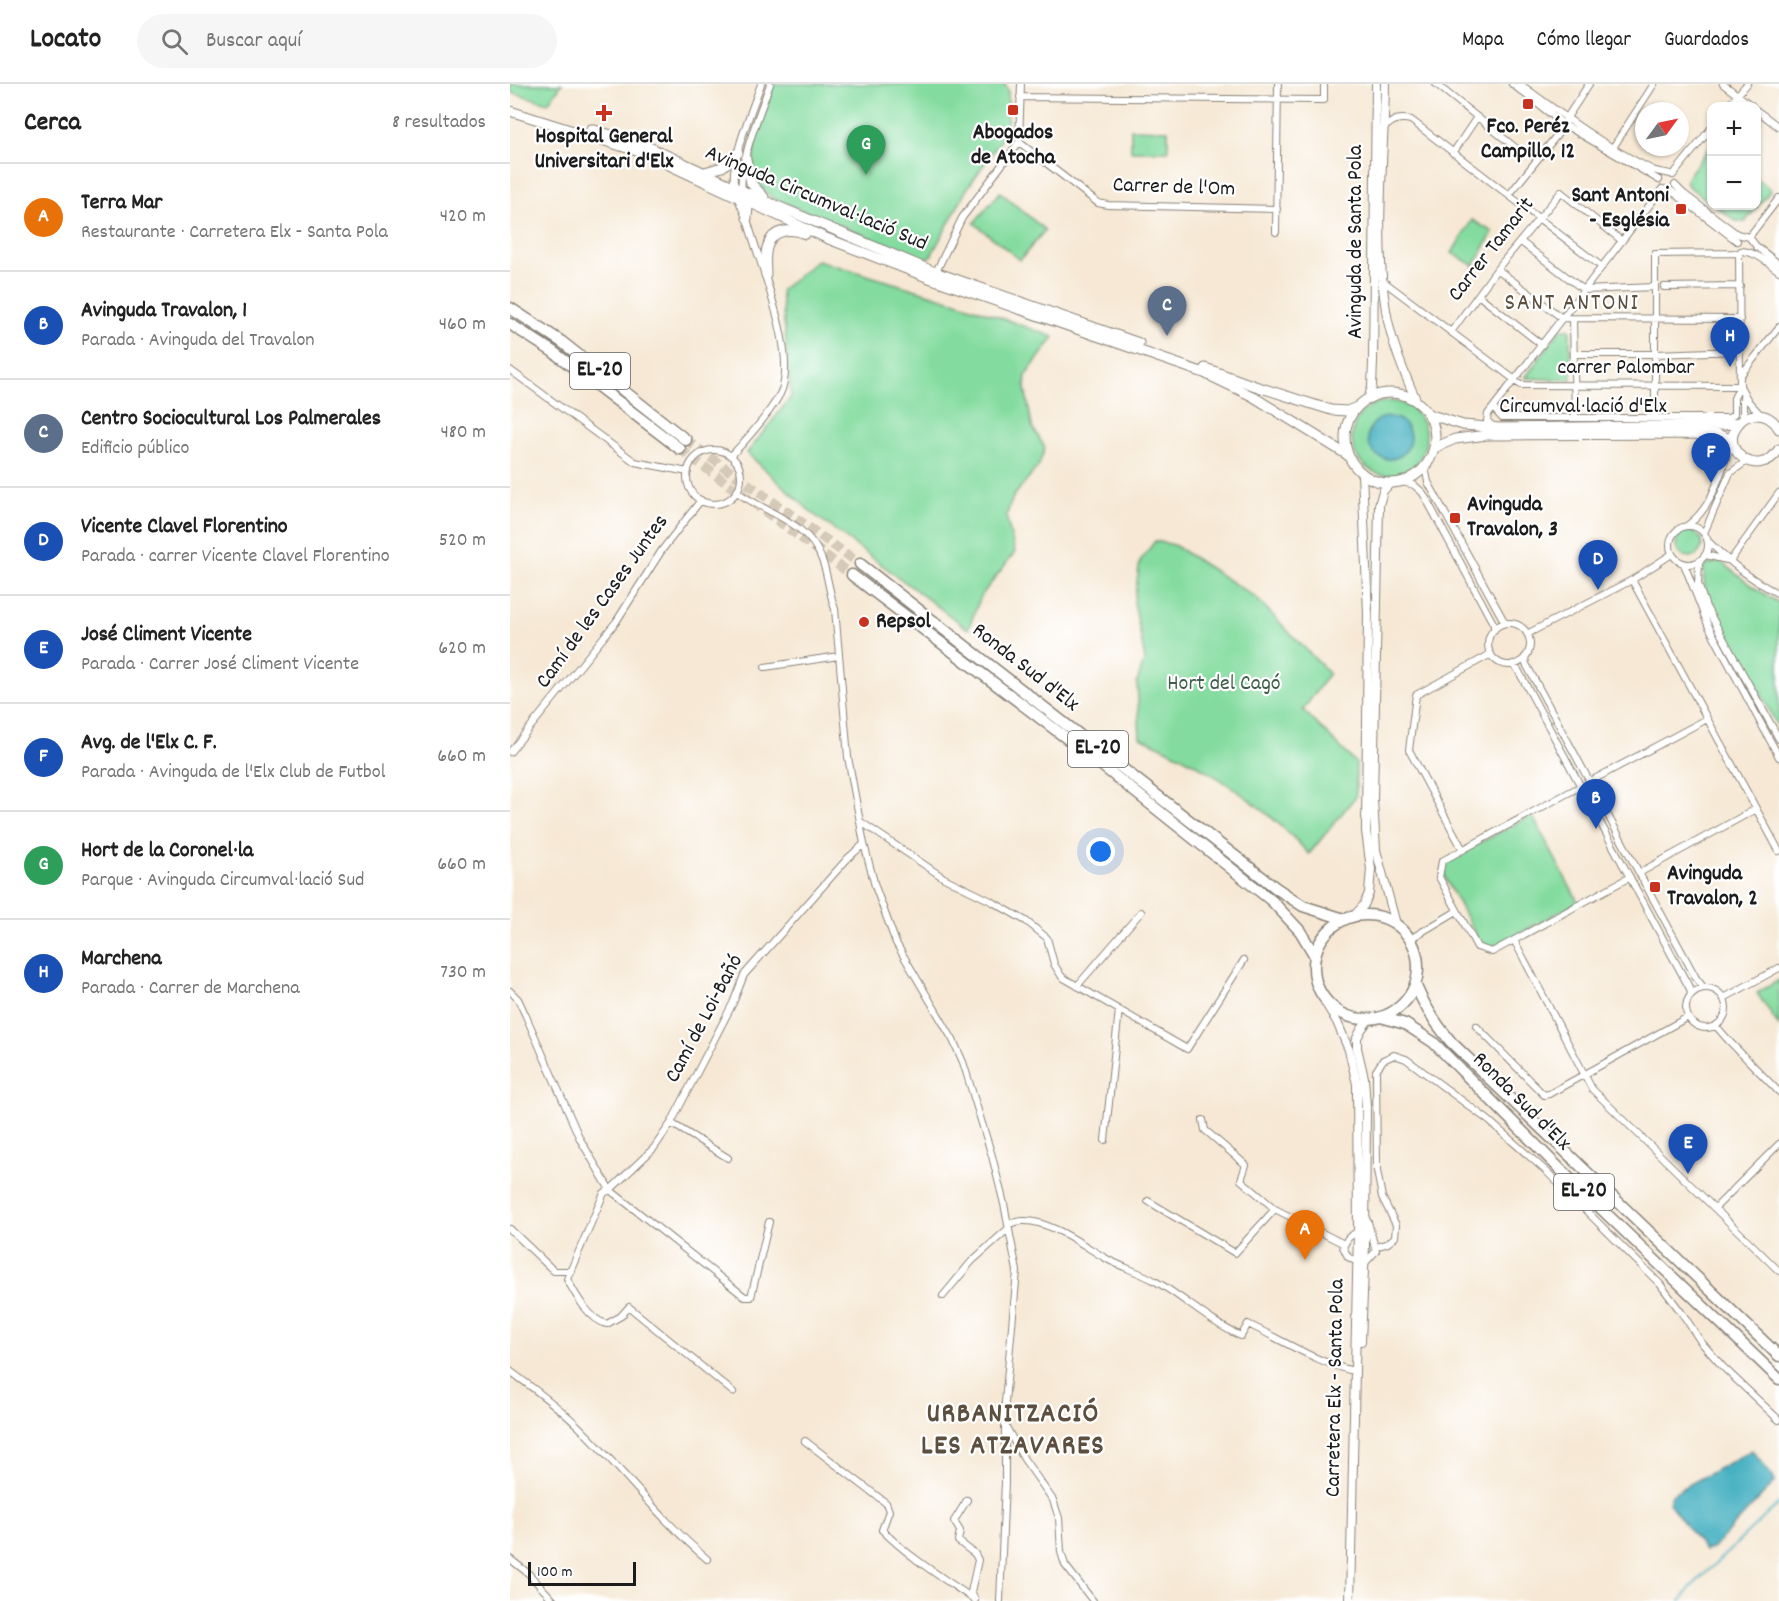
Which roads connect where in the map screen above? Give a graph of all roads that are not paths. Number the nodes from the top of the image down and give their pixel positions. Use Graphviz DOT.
graph roads {
  1 [pos="761,84"];
  2 [pos="770,84"];
  3 [pos="1021,84"];
  4 [pos="1278,84"];
  5 [pos="1324,84"];
  6 [pos="1376,84"];
  7 [pos="1385,84"];
  8 [pos="1436,84"];
  9 [pos="1512,84"];
  10 [pos="1520,84"];
  11 [pos="1589,84"];
  12 [pos="1654,84"];
  13 [pos="1723,84"];
  14 [pos="1747,84"];
  15 [pos="1737,95"];
  16 [pos="1020,97"];
  17 [pos="1278,100"];
  18 [pos="1731,102"];
  19 [pos="1747,102"];
  20 [pos="510,109"];
  21 [pos="1761,114"];
  22 [pos="1478,117"];
  23 [pos="1566,122"];
  24 [pos="1779,127"];
  25 [pos="1384,128"];
  26 [pos="1707,133"];
  27 [pos="1020,142"];
  28 [pos="1516,148"];
  29 [pos="1612,149"];
  30 [pos="1453,153"];
  31 [pos="742,156"];
  32 [pos="704,172"];
  33 [pos="1664,173"];
  34 [pos="1673,175"];
  35 [pos="1659,180"];
  36 [pos="1675,185"];
  37 [pos="1666,189"];
  38 [pos="739,190"];
  39 [pos="1509,195"];
  40 [pos="1779,198"];
  41 [pos="770,202"];
  42 [pos="754,203"];
  43 [pos="1277,209"];
  44 [pos="806,217"];
  45 [pos="747,218"];
  46 [pos="1539,218"];
  47 [pos="1276,232"];
  48 [pos="1745,239"];
  49 [pos="1622,241"];
  50 [pos="1521,242"];
  51 [pos="841,243"];
  52 [pos="1743,252"];
  53 [pos="1779,264"];
  54 [pos="1602,267"];
  55 [pos="1497,269"];
  56 [pos="1779,271"];
  57 [pos="766,275"];
  58 [pos="934,276"];
  59 [pos="1383,280"];
  60 [pos="1740,286"];
  61 [pos="1655,287"];
  62 [pos="1664,287"];
  63 [pos="1584,290"];
  64 [pos="1478,295"];
  65 [pos="510,308"];
  66 [pos="1562,318"];
  67 [pos="1573,318"];
  68 [pos="1655,318"];
  69 [pos="1740,318"];
  70 [pos="510,324"];
  71 [pos="1779,327"];
  72 [pos="1451,332"];
  73 [pos="1542,345"];
  74 [pos="1739,351"];
  75 [pos="1574,354"];
  76 [pos="1655,354"];
  77 [pos="510,370"];
  78 [pos="1205,371"];
  79 [pos="1740,376"];
  80 [pos="1515,380"];
  81 [pos="1574,386"];
  82 [pos="1655,386"];
  83 [pos="1741,390"];
  84 [pos="1368,399"];
  85 [pos="1417,402"];
  86 [pos="1357,407"];
  87 [pos="1493,408"];
  88 [pos="1428,414"];
  89 [pos="1761,415"];
  90 [pos="1575,418"];
  91 [pos="1656,418"];
  92 [pos="1741,421"];
  93 [pos="1778,427"];
  94 [pos="1500,428"];
  95 [pos="1691,435"];
  96 [pos="1732,441"];
  97 [pos="1434,448"];
  98 [pos="1779,449"];
  99 [pos="731,456"];
  100 [pos="1349,456"];
  101 [pos="1747,461"];
  102 [pos="1723,465"];
  103 [pos="1425,467"];
  104 [pos="688,472"];
  105 [pos="1362,473"];
  106 [pos="1403,482"];
  107 [pos="1390,483"];
  108 [pos="737,492"];
  109 [pos="1779,493"];
  110 [pos="701,501"];
  111 [pos="1689,525"];
  112 [pos="1704,533"];
  113 [pos="1708,541"];
  114 [pos="1672,554"];
  115 [pos="1706,555"];
  116 [pos="1730,561"];
  117 [pos="1699,562"];
  118 [pos="860,564"];
  119 [pos="1684,564"];
  120 [pos="852,575"];
  121 [pos="1632,580"];
  122 [pos="1779,594"];
  123 [pos="1505,623"];
  124 [pos="1494,630"];
  125 [pos="1527,634"];
  126 [pos="1491,654"];
  127 [pos="839,657"];
  128 [pos="1525,657"];
  129 [pos="1513,664"];
  130 [pos="765,667"];
  131 [pos="1707,719"];
  132 [pos="1779,739"];
  133 [pos="510,752"];
  134 [pos="1779,757"];
  135 [pos="1589,782"];
  136 [pos="1581,786"];
  137 [pos="1756,809"];
  138 [pos="861,822"];
  139 [pos="864,844"];
  140 [pos="1463,850"];
  141 [pos="1779,851"];
  142 [pos="1639,873"];
  143 [pos="1630,877"];
  144 [pos="1457,910"];
  145 [pos="1141,912"];
  146 [pos="1349,918"];
  147 [pos="1396,924"];
  148 [pos="1410,939"];
  149 [pos="1514,940"];
  150 [pos="1315,956"];
  151 [pos="1244,960"];
  152 [pos="1779,968"];
  153 [pos="1415,984"];
  154 [pos="1077,986"];
  155 [pos="1704,988"];
  156 [pos="510,991"];
  157 [pos="1691,995"];
  158 [pos="1724,998"];
  159 [pos="1325,1002"];
  160 [pos="1119,1010"];
  161 [pos="1381,1017"];
  162 [pos="1688,1017"];
  163 [pos="1369,1019"];
  164 [pos="1476,1026"];
  165 [pos="1716,1026"];
  166 [pos="1585,1073"];
  167 [pos="1779,1092"];
  168 [pos="1203,1120"];
  169 [pos="671,1123"];
  170 [pos="1105,1140"];
  171 [pos="1779,1144"];
  172 [pos="728,1158"];
  173 [pos="610,1190"];
  174 [pos="1148,1201"];
  175 [pos="1366,1203"];
  176 [pos="1715,1208"];
  177 [pos="1275,1209"];
  178 [pos="769,1222"];
  179 [pos="1009,1226"];
  180 [pos="510,1229"];
  181 [pos="1358,1231"];
  182 [pos="1344,1244"];
  183 [pos="1376,1247"];
  184 [pos="1361,1263"];
  185 [pos="570,1271"];
  186 [pos="1779,1271"];
  187 [pos="943,1296"];
  188 [pos="1779,1356"];
  189 [pos="510,1371"];
  190 [pos="1354,1371"];
  191 [pos="1779,1380"];
  192 [pos="733,1392"];
  193 [pos="1779,1420"];
  194 [pos="1005,1427"];
  195 [pos="806,1441"];
  196 [pos="967,1500"];
  197 [pos="510,1559"];
  198 [pos="706,1559"];
  199 [pos="975,1600"];
  200 [pos="554,1601"];
  201 [pos="1000,1601"];
  202 [pos="1093,1601"];
  203 [pos="1350,1601"];
  204 [pos="1355,1601"];
  1 -- 31 [label="street"];
  2 -- 31 [label="street"];
  3 -- 16 [label="street"];
  4 -- 17 [label="street"];
  5 -- 17 [label="street"];
  6 -- 84 [label="main road, Avinguda de Santa Pola"];
  7 -- 25 [label="main road, Avinguda de Santa Pola"];
  8 -- 22 [label="street"];
  9 -- 23 [label="street"];
  10 -- 23 [label="street"];
  11 -- 23 [label="street"];
  12 -- 29 [label="street"];
  13 -- 15 [label="street"];
  14 -- 15 [label="street"];
  15 -- 18 [label="street"];
  15 -- 19 [label="street"];
  16 -- 17 [label="street"];
  16 -- 27 [label="street"];
  17 -- 43 [label="street"];
  20 -- 32 [label="main road, Avinguda Circumval·lació Sud"];
  20 -- 38 [label="main road, Avinguda Circumval·lació Sud"];
  21 -- 24 [label="street"];
  22 -- 28 [label="street"];
  22 -- 30 [label="street"];
  23 -- 29 [label="street"];
  23 -- 39 [label="street"];
  25 -- 30 [label="street"];
  25 -- 59 [label="main road, Avinguda de Santa Pola"];
  26 -- 34 [label="street"];
  27 -- 43 [label="street, Carrer de l'Om"];
  27 -- 58 [label="street"];
  29 -- 33 [label="street"];
  29 -- 35 [label="street"];
  30 -- 39 [label="street"];
  31 -- 32 [label="main road"];
  31 -- 38 [label="street"];
  31 -- 41 [label="main road"];
  32 -- 38 [label="main road, Avinguda Circumval·lació Sud"];
  33 -- 34 [label="street"];
  33 -- 35 [label="street"];
  34 -- 36 [label="street"];
  35 -- 37 [label="street"];
  36 -- 37 [label="street"];
  36 -- 48 [label="street"];
  37 -- 48 [label="street"];
  37 -- 49 [label="street"];
  38 -- 41 [label="main road, Avinguda Circumval·lació Sud"];
  38 -- 42 [label="main road, Avinguda Circumval·lació Sud"];
  38 -- 45 [label="street"];
  39 -- 46 [label="street"];
  40 -- 48 [label="street"];
  41 -- 44 [label="main road, Avinguda Circumval·lació Sud"];
  42 -- 44 [label="main road"];
  42 -- 45 [label="main road"];
  42 -- 51 [label="main road, Avinguda Circumval·lació Sud"];
  43 -- 47 [label="street"];
  44 -- 58 [label="main road, Avinguda Circumval·lació Sud"];
  45 -- 57 [label="street"];
  46 -- 49 [label="street, Carrer Tamarit"];
  46 -- 50 [label="street, Carrer Tamarit"];
  46 -- 54 [label="street"];
  48 -- 52 [label="street"];
  48 -- 52 [label="street"];
  48 -- 53 [label="street"];
  49 -- 54 [label="street"];
  50 -- 55 [label="street, Carrer Tamarit"];
  50 -- 63 [label="street"];
  51 -- 57 [label="main road"];
  51 -- 58 [label="main road, Avinguda Circumval·lació Sud"];
  52 -- 56 [label="street"];
  52 -- 60 [label="street"];
  52 -- 61 [label="street"];
  54 -- 63 [label="street"];
  55 -- 64 [label="street, Carrer Tamarit"];
  55 -- 66 [label="street"];
  57 -- 99 [label="street"];
  58 -- 78 [label="main road, Avinguda Circumval·lació Sud"];
  59 -- 72 [label="street"];
  59 -- 85 [label="main road, Avinguda de Santa Pola"];
  60 -- 62 [label="street"];
  60 -- 69 [label="street"];
  61 -- 63 [label="street"];
  61 -- 68 [label="street"];
  63 -- 66 [label="street"];
  64 -- 72 [label="street, Carrer Tamarit"];
  64 -- 73 [label="street"];
  65 -- 70 [label="highway, EL-20"];
  66 -- 67 [label="street"];
  66 -- 73 [label="street"];
  67 -- 68 [label="street"];
  67 -- 75 [label="street"];
  68 -- 69 [label="street"];
  68 -- 76 [label="street"];
  69 -- 74 [label="street"];
  71 -- 79 [label="street"];
  72 -- 80 [label="street"];
  73 -- 80 [label="street"];
  74 -- 76 [label="street"];
  74 -- 79 [label="street"];
  75 -- 76 [label="street"];
  75 -- 81 [label="street"];
  76 -- 82 [label="street"];
  77 -- 104 [label="street"];
  78 -- 86 [label="main road"];
  78 -- 100 [label="main road"];
  79 -- 83 [label="street"];
  80 -- 81 [label="street, carrer Palombar"];
  80 -- 87 [label="street"];
  81 -- 82 [label="street, carrer Palombar"];
  81 -- 90 [label="street"];
  82 -- 83 [label="street, carrer Palombar"];
  82 -- 91 [label="street"];
  83 -- 89 [label="street"];
  83 -- 91 [label="street"];
  83 -- 92 [label="street"];
  84 -- 85 [label="main road"];
  84 -- 86 [label="main road"];
  85 -- 88 [label="main road"];
  86 -- 100 [label="main road"];
  87 -- 90 [label="street"];
  87 -- 94 [label="street"];
  88 -- 94 [label="main road, Circumval·lació d'Elx"];
  88 -- 97 [label="main road"];
  89 -- 92 [label="main road, Circumval·lació d'Elx"];
  89 -- 93 [label="main road"];
  90 -- 91 [label="street"];
  92 -- 94 [label="main road, Circumval·lació d'Elx"];
  92 -- 96 [label="main road"];
  95 -- 96 [label="main road, Circumval·lació d'Elx"];
  95 -- 97 [label="main road, Circumval·lació d'Elx"];
  95 -- 102 [label="street"];
  96 -- 101 [label="main road"];
  96 -- 102 [label="street"];
  97 -- 103 [label="main road"];
  98 -- 101 [label="main road"];
  99 -- 104 [label="street"];
  99 -- 108 [label="street"];
  100 -- 105 [label="main road"];
  101 -- 112 [label="street"];
  102 -- 111 [label="street"];
  103 -- 106 [label="main road"];
  103 -- 123 [label="street"];
  104 -- 110 [label="street"];
  105 -- 107 [label="main road"];
  105 -- 146 [label="main road"];
  106 -- 107 [label="main road"];
  106 -- 124 [label="street"];
  107 -- 147 [label="main road"];
  108 -- 110 [label="street"];
  108 -- 127 [label="street"];
  109 -- 116 [label="street"];
  110 -- 133 [label="street, Camí de les Cases Juntes"];
  111 -- 112 [label="street"];
  111 -- 114 [label="street"];
  112 -- 113 [label="street"];
  113 -- 115 [label="street"];
  113 -- 116 [label="street"];
  114 -- 119 [label="street"];
  114 -- 121 [label="street"];
  115 -- 116 [label="street"];
  115 -- 117 [label="street"];
  116 -- 122 [label="street"];
  117 -- 119 [label="street"];
  117 -- 132 [label="street"];
  118 -- 146 [label="highway, Ronda Sud d'Elx / EL-20"];
  119 -- 134 [label="street"];
  120 -- 150 [label="highway, Ronda Sud d'Elx / EL-20"];
  121 -- 125 [label="street"];
  121 -- 131 [label="street"];
  123 -- 124 [label="street"];
  123 -- 125 [label="street"];
  124 -- 126 [label="street"];
  125 -- 128 [label="street"];
  126 -- 129 [label="street"];
  126 -- 140 [label="street"];
  127 -- 130 [label="street"];
  127 -- 138 [label="street"];
  128 -- 129 [label="street"];
  128 -- 135 [label="street"];
  129 -- 136 [label="street"];
  131 -- 135 [label="street"];
  131 -- 137 [label="street"];
  135 -- 142 [label="street"];
  136 -- 140 [label="street"];
  136 -- 143 [label="street"];
  137 -- 141 [label="street"];
  137 -- 142 [label="street"];
  138 -- 139 [label="street"];
  138 -- 154 [label="street"];
  139 -- 169 [label="street, Camí de Loi-Bañó"];
  139 -- 179 [label="street"];
  140 -- 144 [label="street"];
  142 -- 155 [label="street"];
  143 -- 149 [label="street"];
  143 -- 157 [label="street"];
  144 -- 148 [label="street"];
  144 -- 149 [label="street"];
  145 -- 154 [label="street"];
  146 -- 147 [label="highway, EL-20"];
  146 -- 150 [label="highway"];
  147 -- 148 [label="highway, EL-20"];
  148 -- 153 [label="highway, EL-20"];
  149 -- 166 [label="street"];
  150 -- 159 [label="highway, EL-20"];
  151 -- 160 [label="street"];
  152 -- 158 [label="street"];
  153 -- 161 [label="highway, EL-20"];
  153 -- 188 [label="highway, Ronda Sud d'Elx / EL-20"];
  154 -- 160 [label="street"];
  155 -- 157 [label="street"];
  155 -- 158 [label="street"];
  156 -- 173 [label="street"];
  157 -- 162 [label="street"];
  158 -- 165 [label="street"];
  159 -- 163 [label="highway, EL-20"];
  159 -- 181 [label="main road, Carretera Elx - Santa Pola"];
  160 -- 170 [label="street"];
  161 -- 163 [label="highway, EL-20"];
  161 -- 191 [label="highway, Ronda Sud d'Elx / EL-20"];
  162 -- 165 [label="street"];
  162 -- 166 [label="street"];
  163 -- 175 [label="main road, Carretera Elx - Santa Pola"];
  164 -- 166 [label="street"];
  165 -- 167 [label="street"];
  166 -- 176 [label="street"];
  168 -- 177 [label="street"];
  169 -- 172 [label="street"];
  169 -- 173 [label="street, Camí de Loi-Bañó"];
  171 -- 176 [label="street"];
  173 -- 178 [label="street"];
  173 -- 185 [label="street, Camí de Loi-Bañó"];
  174 -- 177 [label="street"];
  175 -- 183 [label="street"];
  175 -- 184 [label="main road, Carretera Elx - Santa Pola"];
  176 -- 186 [label="street"];
  177 -- 182 [label="street"];
  179 -- 187 [label="street"];
  179 -- 190 [label="street"];
  179 -- 194 [label="street"];
  180 -- 185 [label="street"];
  181 -- 182 [label="street"];
  181 -- 184 [label="main road, Carretera Elx - Santa Pola"];
  182 -- 184 [label="street"];
  183 -- 184 [label="street"];
  183 -- 193 [label="street"];
  184 -- 190 [label="main road, Carretera Elx - Santa Pola"];
  184 -- 204 [label="main road, Carretera Elx - Santa Pola"];
  185 -- 192 [label="street"];
  189 -- 198 [label="street"];
  190 -- 203 [label="main road, Carretera Elx - Santa Pola"];
  194 -- 201 [label="street"];
  194 -- 202 [label="street"];
  195 -- 199 [label="street"];
  196 -- 199 [label="street"];
  197 -- 200 [label="street"];
}
